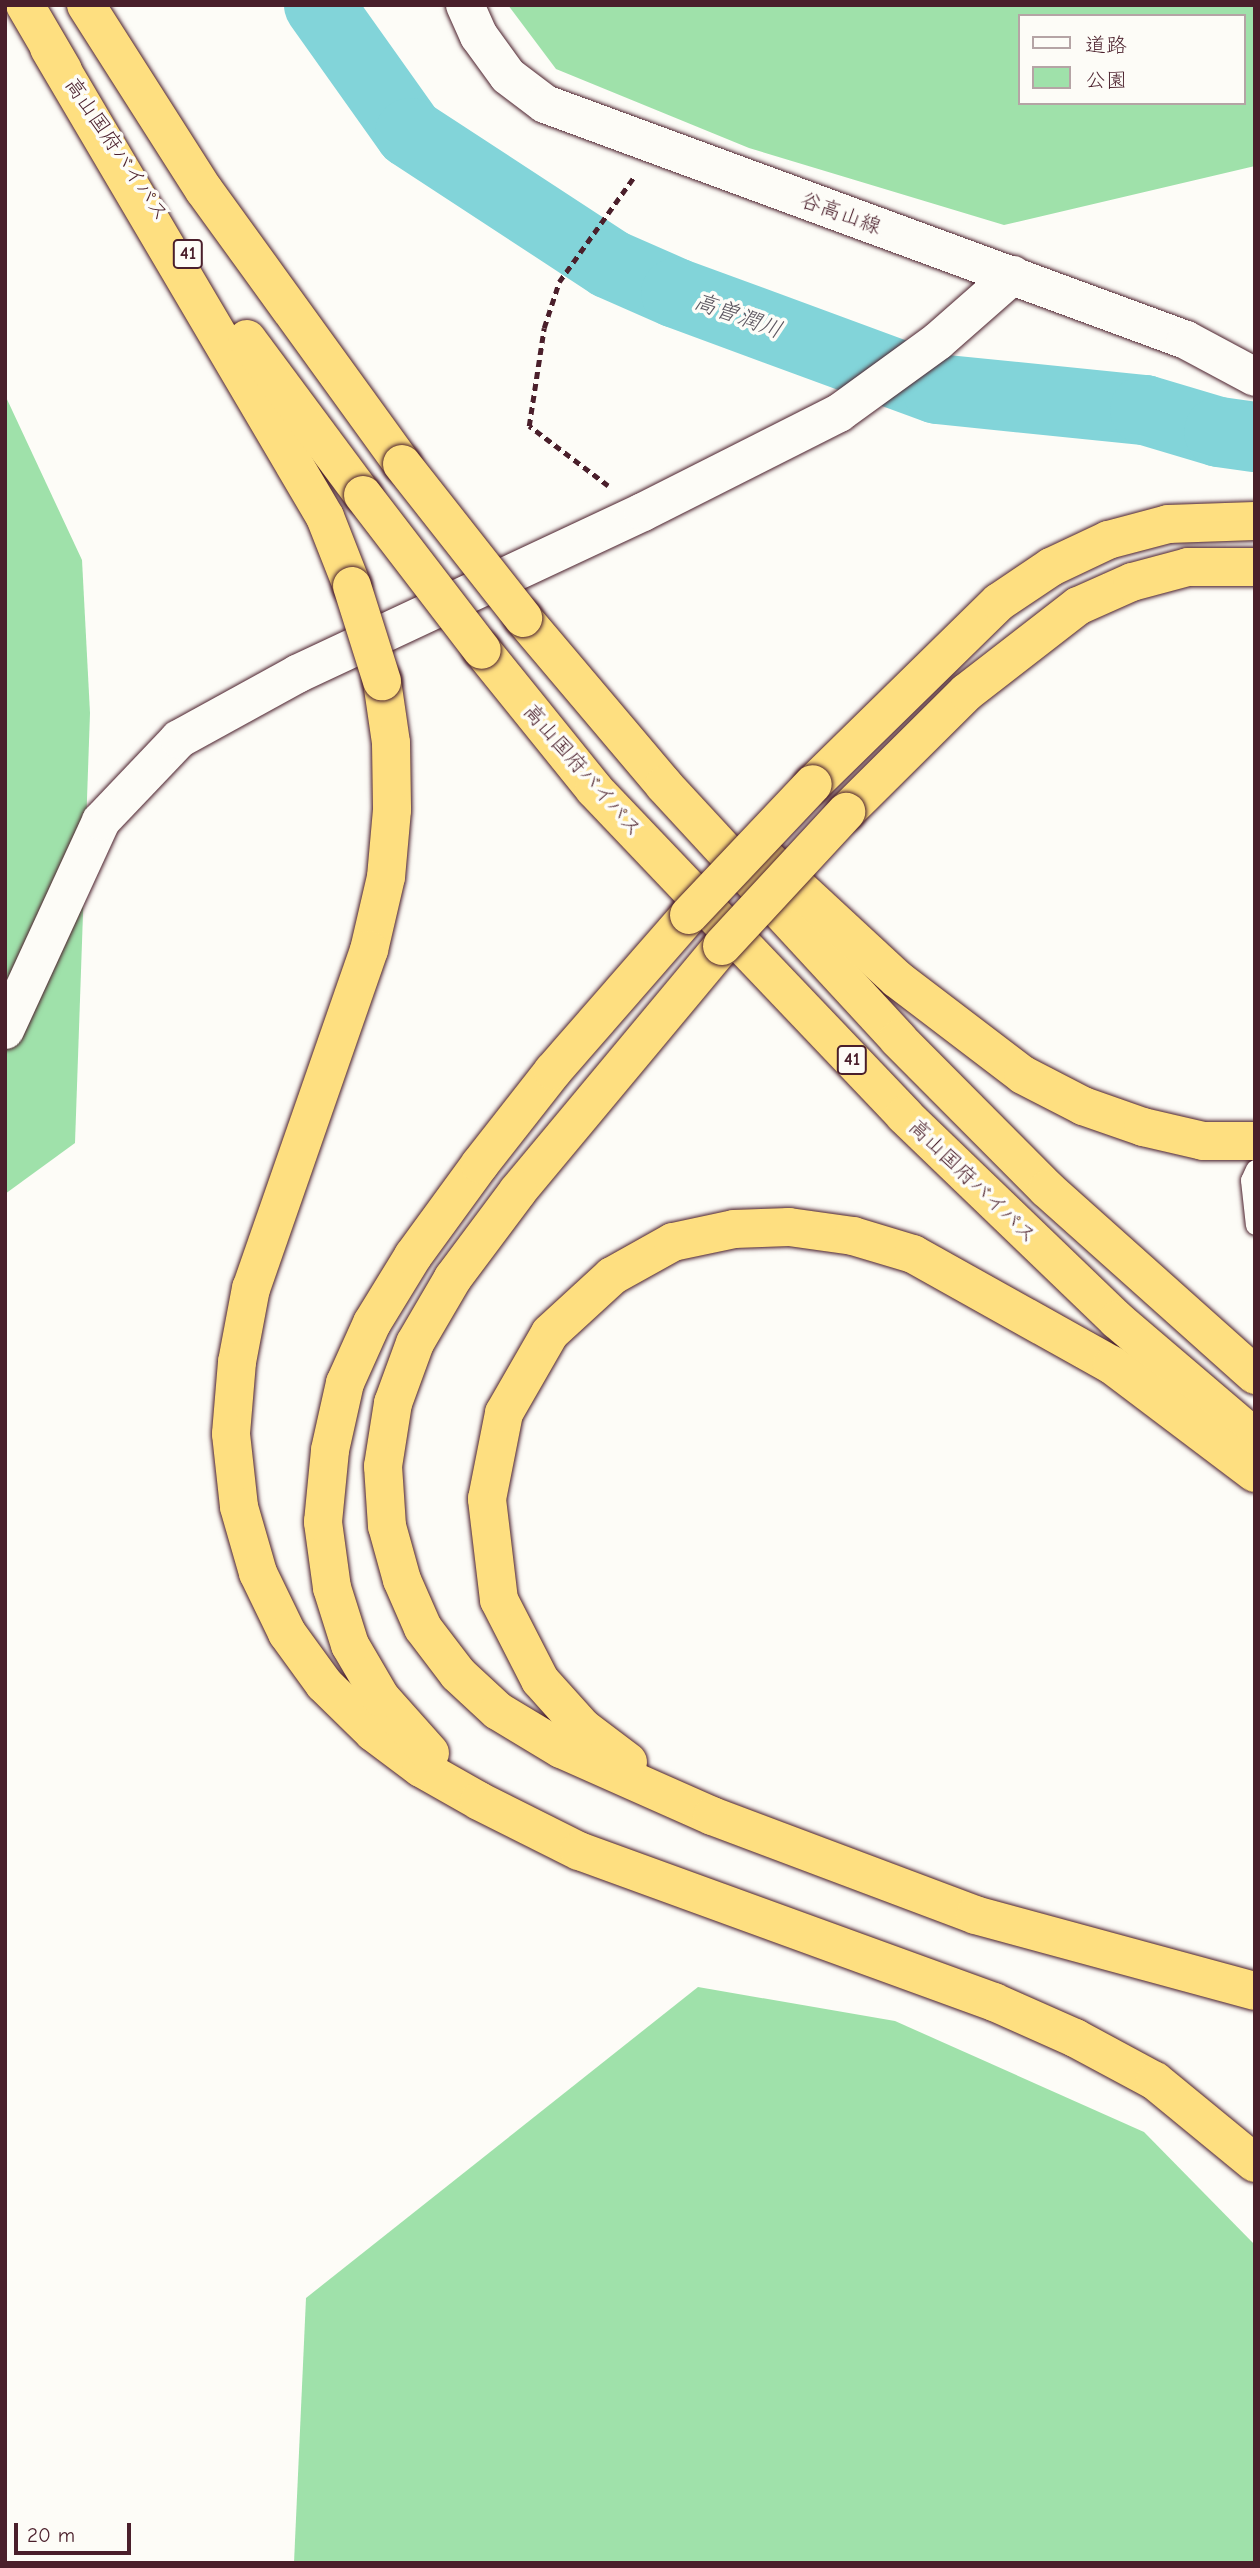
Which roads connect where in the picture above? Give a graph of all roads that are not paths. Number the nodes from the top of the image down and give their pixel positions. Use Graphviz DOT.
graph roads {
  1 [pos="25,5"];
  2 [pos="86,5"];
  3 [pos="465,5"];
  4 [pos="49,48"];
  5 [pos="1013,275"];
  6 [pos="1255,377"];
  7 [pos="1255,521"];
  8 [pos="1255,567"];
  9 [pos="523,618"];
  10 [pos="5,1030"];
  11 [pos="1255,1141"];
  12 [pos="1255,1169"];
  13 [pos="1255,1225"];
  14 [pos="1255,1375"];
  15 [pos="1255,1437"];
  16 [pos="1255,1473"];
  17 [pos="479,1801"];
  18 [pos="712,1816"];
  19 [pos="1255,1991"];
  20 [pos="1255,2163"];
  1 -- 4 [label="highway, 高山国府バイパス / 41"];
  2 -- 9 [label="highway, 41, bridge"];
  3 -- 5 [label="street, 谷高山線"];
  4 -- 15 [label="highway, 高山国府バイパス / 41, bridge"];
  4 -- 17 [label="highway, bridge"];
  5 -- 6 [label="street, 谷高山線"];
  5 -- 10 [label="street"];
  7 -- 17 [label="highway, bridge"];
  8 -- 18 [label="highway, bridge"];
  9 -- 11 [label="highway"];
  9 -- 14 [label="highway, 41"];
  12 -- 13 [label="lane"];
  16 -- 18 [label="highway"];
  17 -- 20 [label="highway"];
  18 -- 19 [label="highway"];
}
